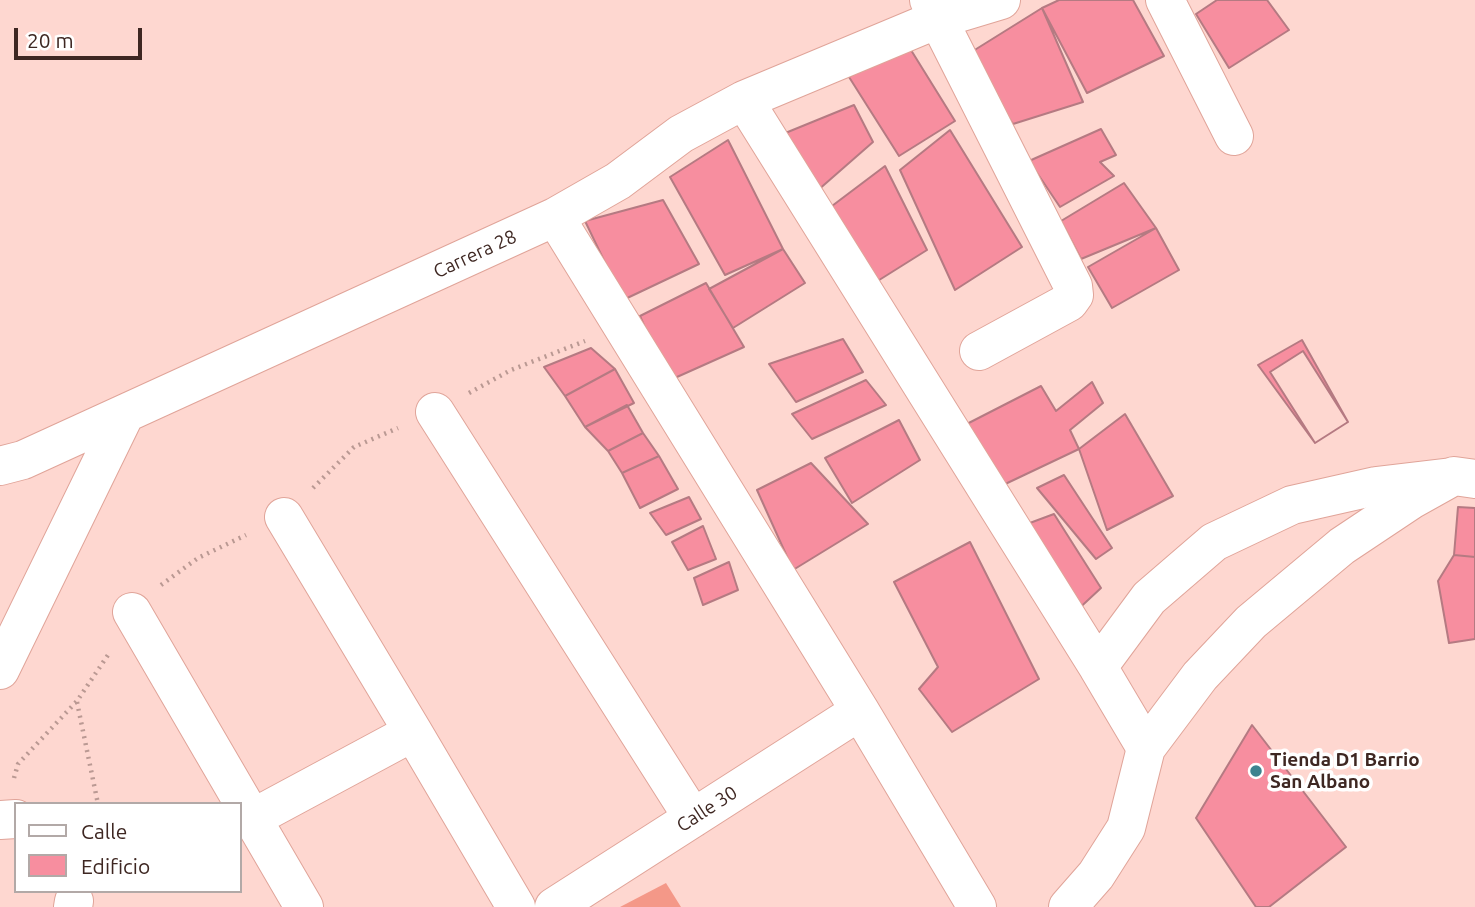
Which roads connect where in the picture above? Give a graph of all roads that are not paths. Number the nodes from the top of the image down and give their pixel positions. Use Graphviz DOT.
graph roads {
  1 [pos="1001,0"];
  2 [pos="1165,0"];
  3 [pos="934,10"];
  4 [pos="744,100"];
  5 [pos="1234,136"];
  6 [pos="555,217"];
  7 [pos="979,351"];
  8 [pos="435,412"];
  9 [pos="125,414"];
  10 [pos="0,466"];
  11 [pos="1465,478"];
  12 [pos="284,517"];
  13 [pos="132,612"];
  14 [pos="1098,667"];
  15 [pos="0,670"];
  16 [pos="860,711"];
  17 [pos="414,732"];
  18 [pos="1146,748"];
  19 [pos="237,802"];
  20 [pos="246,818"];
  21 [pos="693,818"];
  22 [pos="304,907"];
  23 [pos="516,907"];
  24 [pos="554,907"];
  25 [pos="977,907"];
  26 [pos="1068,907"];
  1 -- 3 [label="street, Carrera 28"];
  2 -- 5 [label="street"];
  3 -- 4 [label="street, Carrera 28"];
  3 -- 7 [label="street"];
  4 -- 6 [label="street, Carrera 28"];
  4 -- 14 [label="street"];
  6 -- 9 [label="street, Carrera 28"];
  6 -- 16 [label="street"];
  8 -- 21 [label="street"];
  9 -- 10 [label="street, Carrera 28"];
  9 -- 15 [label="street"];
  11 -- 14 [label="street"];
  11 -- 18 [label="street"];
  12 -- 17 [label="street"];
  13 -- 19 [label="street"];
  14 -- 18 [label="street"];
  16 -- 21 [label="street, Calle 30"];
  16 -- 25 [label="street"];
  17 -- 20 [label="street"];
  17 -- 23 [label="street"];
  18 -- 26 [label="street"];
  20 -- 22 [label="street"];
  21 -- 24 [label="street, Calle 30"];
}
